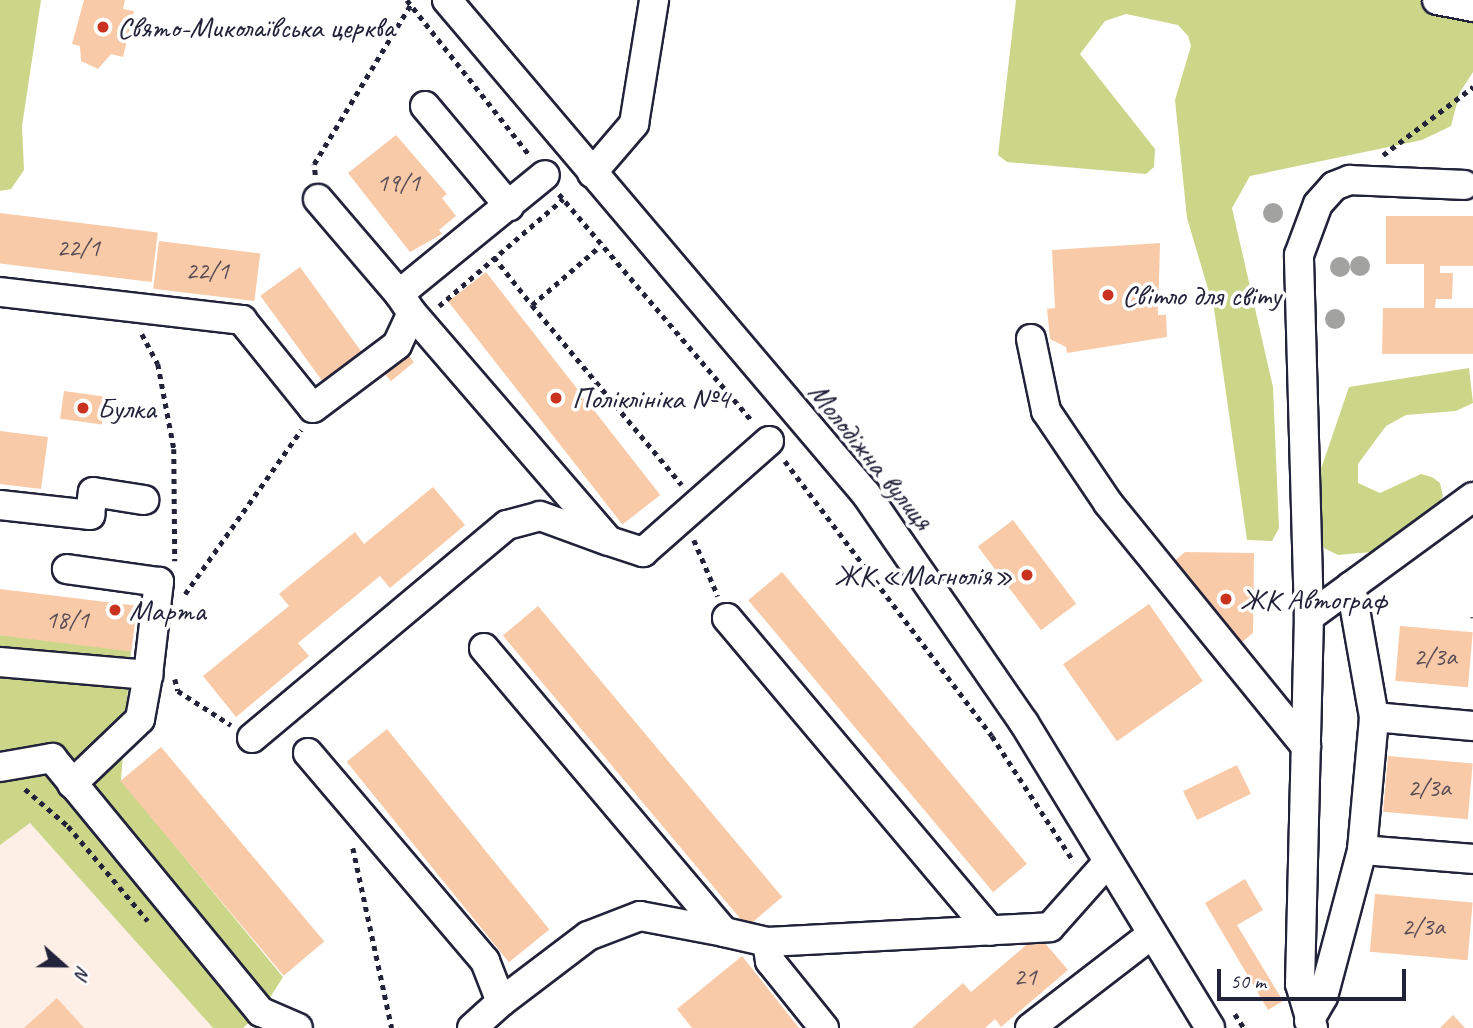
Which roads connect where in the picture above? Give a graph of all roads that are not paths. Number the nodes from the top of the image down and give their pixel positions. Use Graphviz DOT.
graph roads {
  1 [pos="447,0"];
  2 [pos="654,0"];
  3 [pos="1437,0"];
  4 [pos="1473,7"];
  5 [pos="425,106"];
  6 [pos="592,173"];
  7 [pos="545,175"];
  8 [pos="1464,185"];
  9 [pos="318,199"];
  10 [pos="509,206"];
  11 [pos="0,292"];
  12 [pos="410,310"];
  13 [pos="1031,339"];
  14 [pos="769,440"];
  15 [pos="1473,497"];
  16 [pos="144,499"];
  17 [pos="0,505"];
  18 [pos="609,541"];
  19 [pos="67,569"];
  20 [pos="1351,586"];
  21 [pos="1309,617"];
  22 [pos="727,618"];
  23 [pos="484,648"];
  24 [pos="0,662"];
  25 [pos="161,673"];
  26 [pos="1374,717"];
  27 [pos="1473,726"];
  28 [pos="253,738"];
  29 [pos="1306,747"];
  30 [pos="308,753"];
  31 [pos="0,767"];
  32 [pos="72,784"];
  33 [pos="1362,850"];
  34 [pos="1473,859"];
  35 [pos="1108,862"];
  36 [pos="991,931"];
  37 [pos="724,932"];
  38 [pos="1152,934"];
  39 [pos="766,942"];
  40 [pos="501,1002"];
  41 [pos="1311,1024"];
  42 [pos="298,1028"];
  43 [pos="472,1028"];
  44 [pos="824,1028"];
  45 [pos="1030,1028"];
  46 [pos="1210,1028"];
  1 -- 6 [label="street, Молодіжна вулиця"];
  2 -- 6 [label="street"];
  3 -- 4 [label="street"];
  5 -- 10 [label="street"];
  6 -- 35 [label="street, Молодіжна вулиця"];
  7 -- 10 [label="street"];
  8 -- 21 [label="street"];
  9 -- 12 [label="street"];
  10 -- 12 [label="street"];
  11 -- 12 [label="street"];
  12 -- 18 [label="street"];
  13 -- 29 [label="street"];
  14 -- 18 [label="street"];
  15 -- 20 [label="street"];
  16 -- 17 [label="street"];
  18 -- 28 [label="street"];
  19 -- 25 [label="street"];
  20 -- 21 [label="street"];
  20 -- 26 [label="street"];
  21 -- 29 [label="street"];
  22 -- 36 [label="street"];
  23 -- 37 [label="street"];
  24 -- 25 [label="street"];
  25 -- 32 [label="street"];
  26 -- 27 [label="street"];
  26 -- 33 [label="street"];
  29 -- 41 [label="street"];
  30 -- 40 [label="street"];
  31 -- 32 [label="street"];
  32 -- 42 [label="street"];
  33 -- 34 [label="street"];
  33 -- 41 [label="street"];
  35 -- 36 [label="street"];
  35 -- 38 [label="street, Молодіжна вулиця"];
  36 -- 39 [label="street"];
  37 -- 39 [label="street"];
  37 -- 40 [label="street"];
  38 -- 45 [label="street"];
  38 -- 46 [label="street, Молодіжна вулиця"];
  39 -- 44 [label="street"];
  40 -- 43 [label="street"];
}
